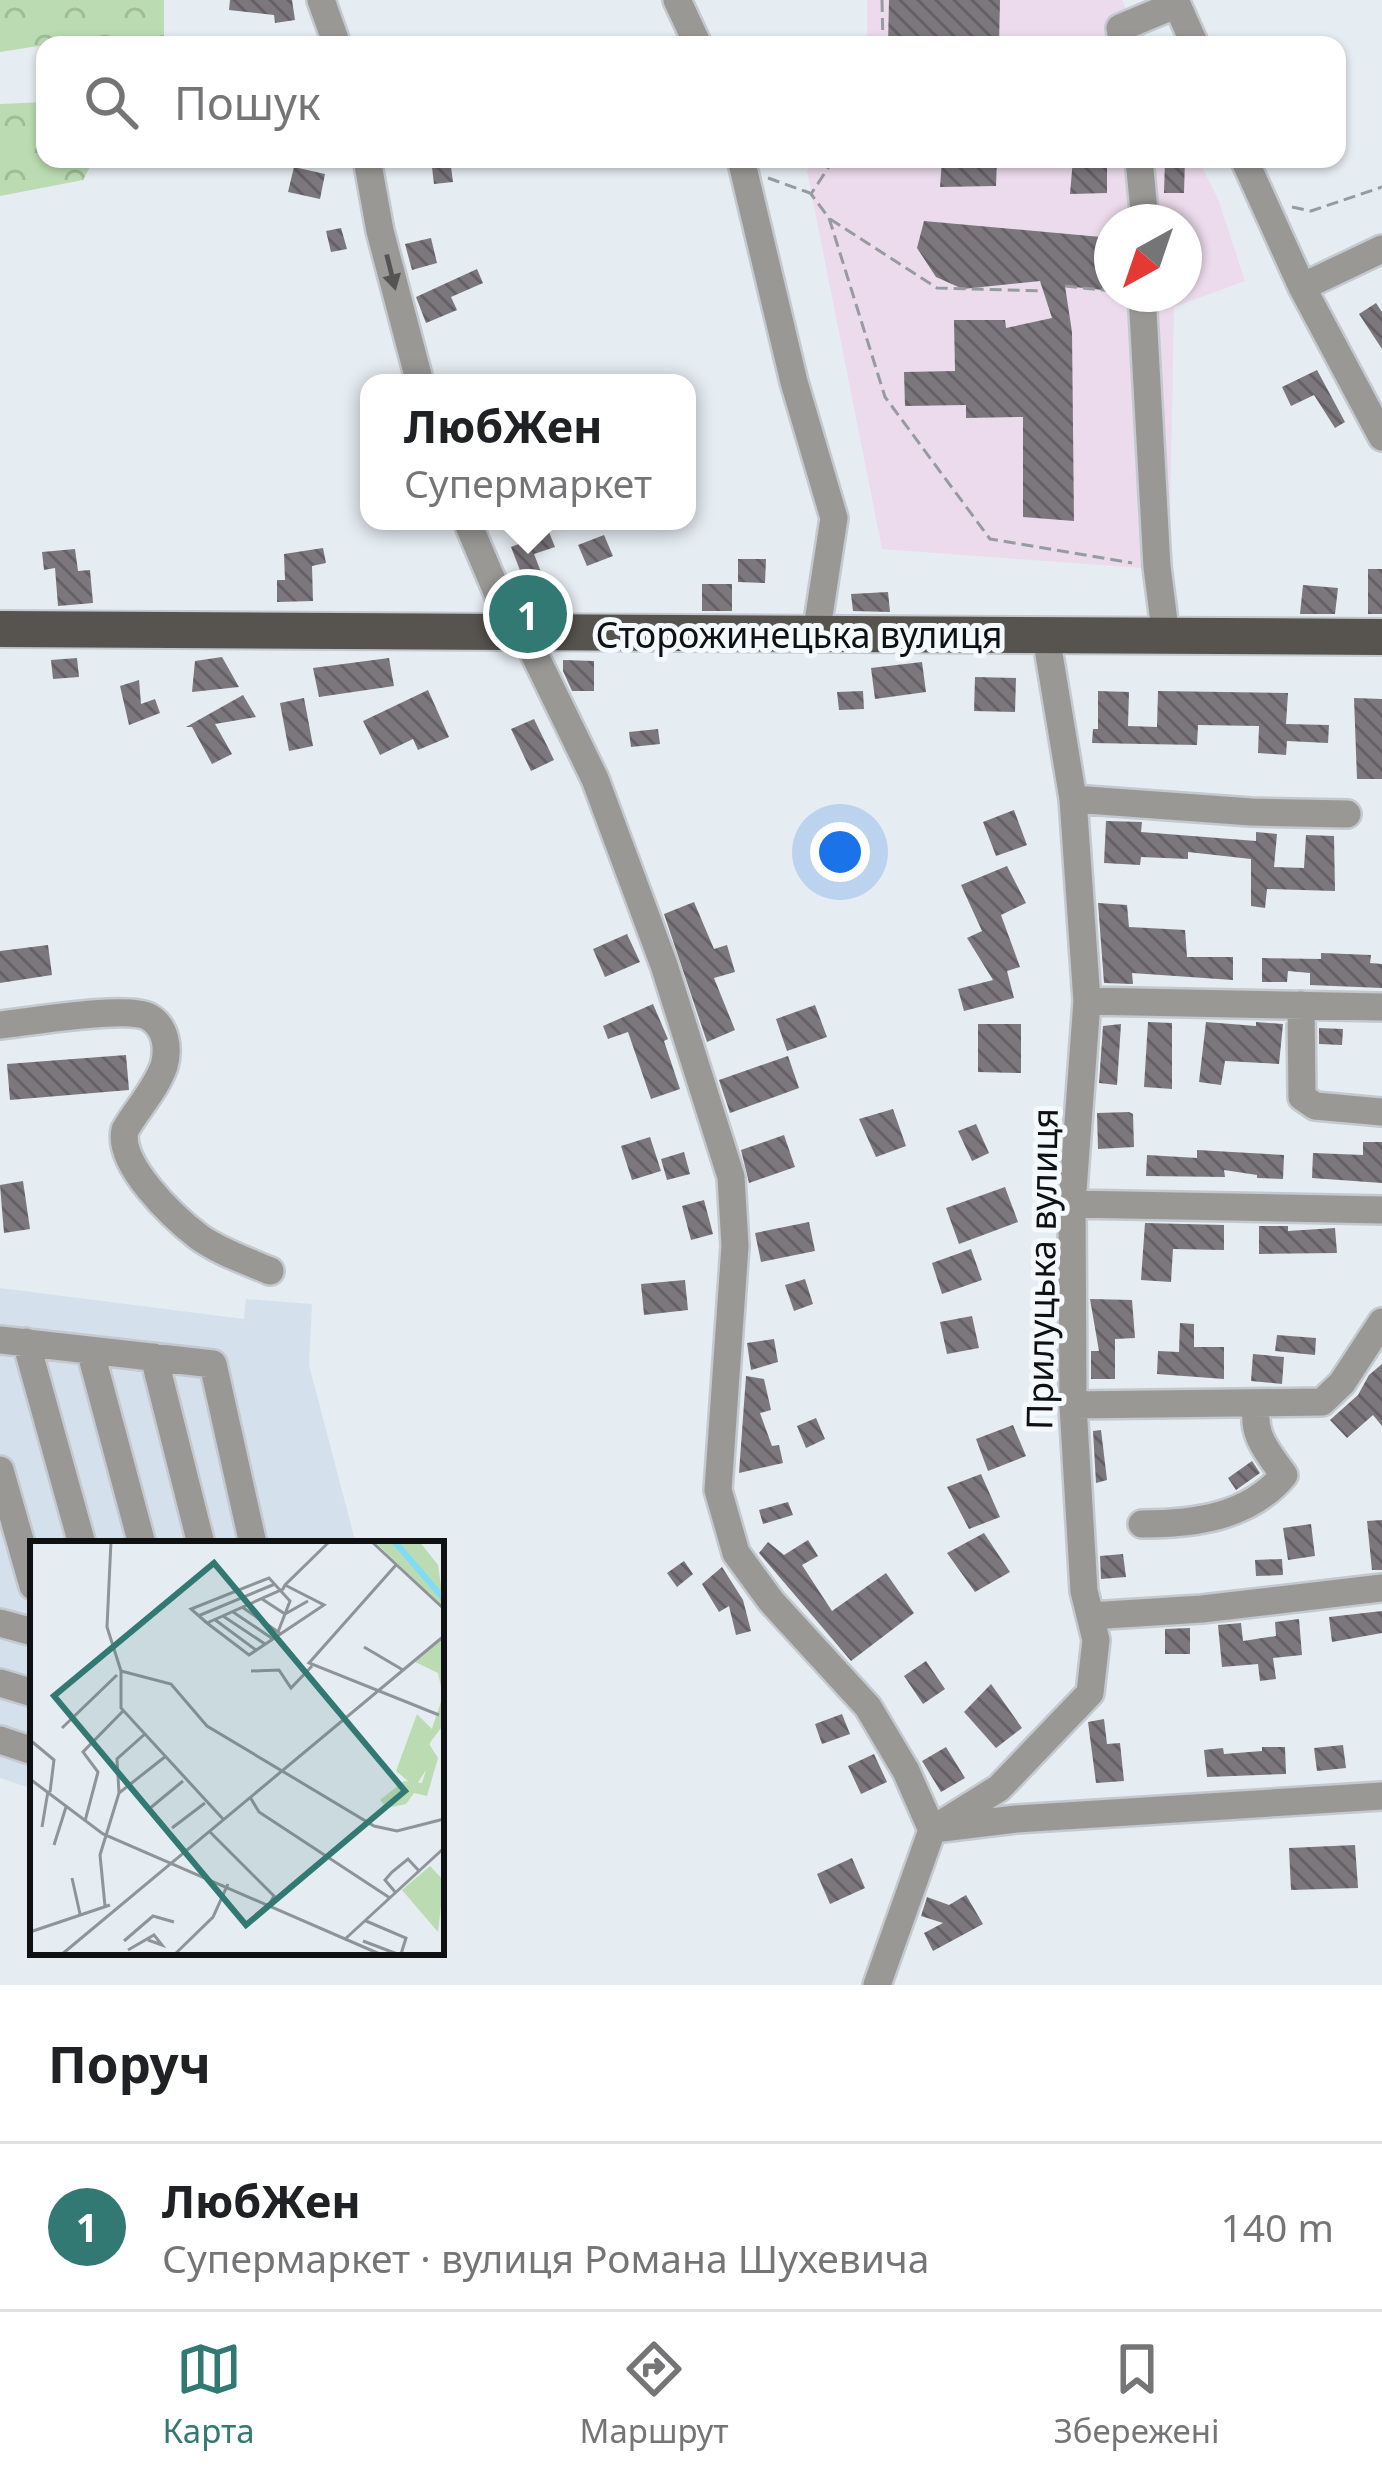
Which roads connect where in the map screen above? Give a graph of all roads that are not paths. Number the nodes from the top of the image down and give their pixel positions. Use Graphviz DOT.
graph roads {
  1 [pos="321,0"];
  2 [pos="677,0"];
  3 [pos="1176,2"];
  4 [pos="334,36"];
  5 [pos="694,36"];
  6 [pos="1121,36"];
  7 [pos="1191,36"];
  8 [pos="369,168"];
  9 [pos="743,168"];
  10 [pos="1140,168"];
  11 [pos="1248,168"];
  12 [pos="1143,204"];
  13 [pos="1382,249"];
  14 [pos="1302,287"];
  15 [pos="1143,312"];
  16 [pos="419,374"];
  17 [pos="1382,437"];
  18 [pos="470,530"];
  19 [pos="0,629"];
  20 [pos="525,635"];
  21 [pos="816,635"];
  22 [pos="1046,636"];
  23 [pos="1166,637"];
  24 [pos="1382,638"];
  25 [pos="1073,799"];
  26 [pos="1347,814"];
  27 [pos="1087,1000"];
  28 [pos="1301,1005"];
  29 [pos="1382,1007"];
  30 [pos="0,1025"];
  31 [pos="1382,1112"];
  32 [pos="1072,1204"];
  33 [pos="1382,1210"];
  34 [pos="270,1271"];
  35 [pos="1382,1322"];
  36 [pos="13,1341"];
  37 [pos="90,1350"];
  38 [pos="154,1357"];
  39 [pos="1258,1404"];
  40 [pos="1073,1405"];
  41 [pos="0,1470"];
  42 [pos="1142,1524"];
  43 [pos="81,1541"];
  44 [pos="141,1541"];
  45 [pos="200,1541"];
  46 [pos="252,1541"];
  47 [pos="30,1575"];
  48 [pos="1382,1588"];
  49 [pos="1090,1616"];
  50 [pos="0,1623"];
  51 [pos="30,1632"];
  52 [pos="0,1683"];
  53 [pos="30,1693"];
  54 [pos="0,1740"];
  55 [pos="30,1750"];
  56 [pos="1382,1796"];
  57 [pos="932,1829"];
  58 [pos="877,1985"];
  1 -- 4 [label="street"];
  2 -- 5 [label="street"];
  3 -- 6 [label="street"];
  3 -- 7 [label="street"];
  8 -- 16 [label="street, one-way"];
  9 -- 21 [label="street"];
  10 -- 12 [label="street"];
  11 -- 14 [label="street"];
  13 -- 14 [label="street"];
  14 -- 17 [label="street"];
  15 -- 23 [label="street"];
  18 -- 20 [label="street"];
  19 -- 20 [label="main road, Сторожинецька вулиця"];
  20 -- 21 [label="main road, Сторожинецька вулиця"];
  20 -- 57 [label="street"];
  21 -- 22 [label="main road, Сторожинецька вулиця"];
  22 -- 23 [label="main road, Сторожинецька вулиця"];
  22 -- 25 [label="street, Прилуцька вулиця"];
  23 -- 24 [label="main road, Сторожинецька вулиця"];
  25 -- 26 [label="street"];
  25 -- 27 [label="street, Прилуцька вулиця"];
  27 -- 28 [label="street"];
  27 -- 32 [label="street, Прилуцька вулиця"];
  28 -- 29 [label="street"];
  28 -- 31 [label="street"];
  30 -- 34 [label="street"];
  32 -- 33 [label="street"];
  32 -- 40 [label="street, Прилуцька вулиця"];
  35 -- 39 [label="street"];
  36 -- 37 [label="street"];
  36 -- 43 [label="street"];
  37 -- 38 [label="street"];
  37 -- 44 [label="street"];
  38 -- 45 [label="street"];
  38 -- 46 [label="street"];
  39 -- 40 [label="street"];
  39 -- 42 [label="street"];
  40 -- 49 [label="street, Прилуцька вулиця"];
  41 -- 47 [label="street"];
  48 -- 49 [label="street"];
  49 -- 57 [label="street, Прилуцька вулиця"];
  50 -- 51 [label="street"];
  52 -- 53 [label="street"];
  54 -- 55 [label="street"];
  56 -- 57 [label="street"];
  57 -- 58 [label="street"];
}
